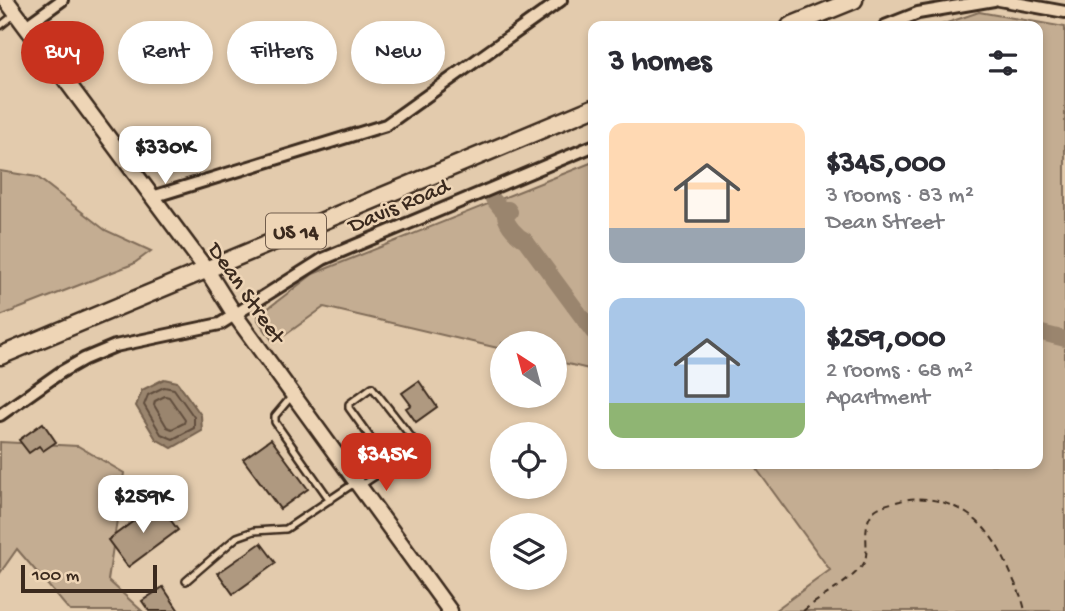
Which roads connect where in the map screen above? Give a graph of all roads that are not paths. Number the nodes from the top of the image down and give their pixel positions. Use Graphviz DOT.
graph roads {
  1 [pos="6,0"];
  2 [pos="62,0"];
  3 [pos="561,0"];
  4 [pos="853,0"];
  5 [pos="996,0"];
  6 [pos="1065,12"];
  7 [pos="16,13"];
  8 [pos="22,21"];
  9 [pos="33,21"];
  10 [pos="802,21"];
  11 [pos="898,21"];
  12 [pos="0,26"];
  13 [pos="69,84"];
  14 [pos="588,110"];
  15 [pos="588,148"];
  16 [pos="152,197"];
  17 [pos="206,269"];
  18 [pos="235,315"];
  19 [pos="0,356"];
  20 [pos="293,396"];
  21 [pos="0,415"];
  22 [pos="390,465"];
  23 [pos="358,484"];
  24 [pos="330,500"];
  25 [pos="186,581"];
  26 [pos="450,611"];
  1 -- 7 [label="street, Dean Street"];
  2 -- 9 [label="street"];
  3 -- 16 [label="street"];
  4 -- 10 [label="main road"];
  5 -- 6 [label="street"];
  5 -- 11 [label="street"];
  7 -- 8 [label="street, Dean Street"];
  7 -- 12 [label="lane"];
  13 -- 16 [label="street, Dean Street"];
  14 -- 17 [label="main road, US 14"];
  15 -- 18 [label="street, Davis Road"];
  16 -- 17 [label="street, Dean Street"];
  17 -- 18 [label="street, Dean Street"];
  17 -- 19 [label="main road, US 14"];
  18 -- 20 [label="street, Dean Street"];
  18 -- 21 [label="street, Davis Road"];
  20 -- 23 [label="street, Dean Street"];
  20 -- 24 [label="lane"];
  22 -- 22 [label="lane"];
  22 -- 23 [label="lane"];
  23 -- 24 [label="lane"];
  23 -- 26 [label="street, Dean Street"];
  24 -- 25 [label="lane"];
}
